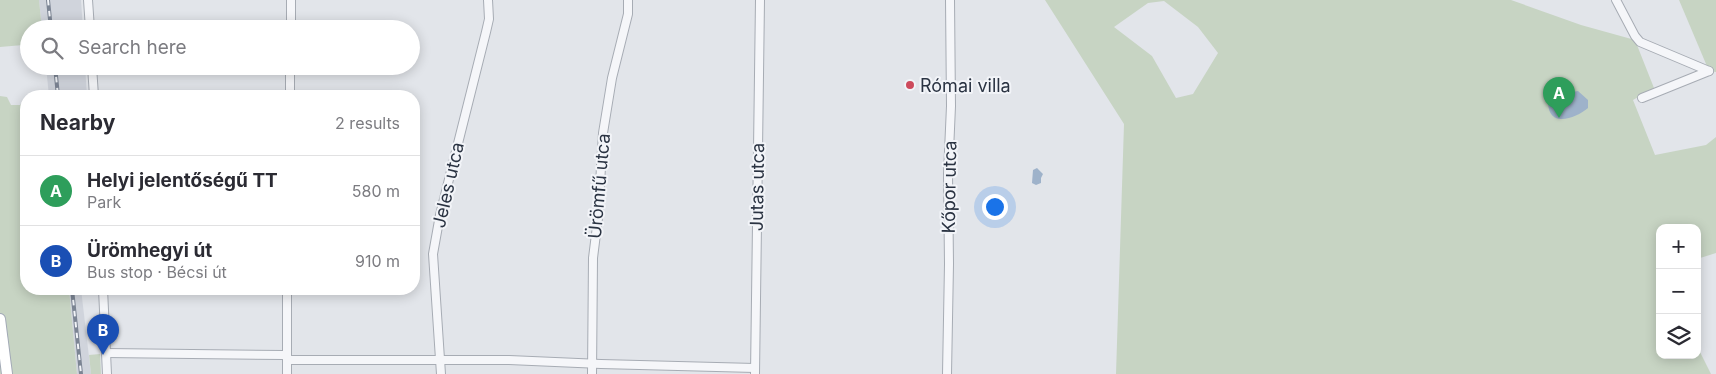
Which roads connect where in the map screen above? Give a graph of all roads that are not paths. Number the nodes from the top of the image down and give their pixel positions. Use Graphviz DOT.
graph roads {
  1 [pos="88,0"];
  2 [pos="291,0"];
  3 [pos="488,0"];
  4 [pos="628,0"];
  5 [pos="760,0"];
  6 [pos="950,0"];
  7 [pos="1616,0"];
  8 [pos="89,20"];
  9 [pos="291,20"];
  10 [pos="93,75"];
  11 [pos="290,75"];
  12 [pos="94,90"];
  13 [pos="290,90"];
  14 [pos="1642,98"];
  15 [pos="103,295"];
  16 [pos="287,295"];
  17 [pos="0,319"];
  18 [pos="1,339"];
  19 [pos="106,353"];
  20 [pos="287,358"];
  21 [pos="440,359"];
  22 [pos="592,363"];
  23 [pos="755,371"];
  24 [pos="7,374"];
  25 [pos="107,374"];
  26 [pos="287,374"];
  27 [pos="441,374"];
  28 [pos="592,374"];
  29 [pos="947,374"];
  1 -- 8 [label="street"];
  2 -- 9 [label="street"];
  3 -- 21 [label="street, Jeles utca"];
  4 -- 22 [label="street, Ürömfű utca"];
  5 -- 23 [label="street, Jutas utca"];
  6 -- 29 [label="street, Kőpor utca"];
  7 -- 14 [label="street"];
  10 -- 12 [label="street"];
  11 -- 13 [label="street"];
  15 -- 19 [label="street"];
  16 -- 20 [label="street"];
  17 -- 18 [label="main road"];
  18 -- 24 [label="main road"];
  19 -- 20 [label="street"];
  19 -- 25 [label="street"];
  20 -- 21 [label="street"];
  20 -- 26 [label="street"];
  21 -- 22 [label="street"];
  21 -- 27 [label="street, Jeles utca"];
  22 -- 23 [label="street"];
  22 -- 28 [label="street, Ürömfű utca"];
}
